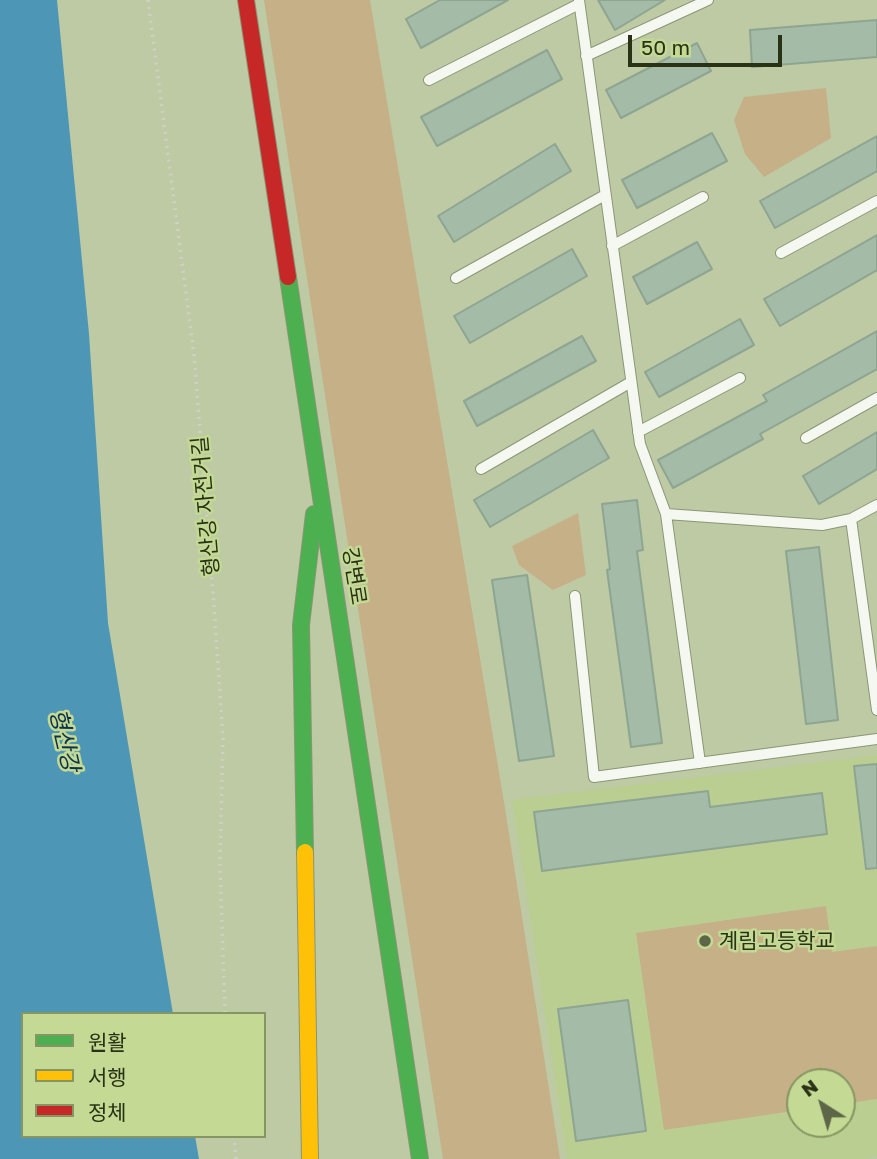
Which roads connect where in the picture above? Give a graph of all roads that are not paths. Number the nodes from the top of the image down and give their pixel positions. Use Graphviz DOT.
graph roads {
  1 [pos="246,0"];
  2 [pos="708,0"];
  3 [pos="579,2"];
  4 [pos="586,56"];
  5 [pos="429,80"];
  6 [pos="605,195"];
  7 [pos="703,197"];
  8 [pos="877,201"];
  9 [pos="612,246"];
  10 [pos="781,253"];
  11 [pos="456,278"];
  12 [pos="740,378"];
  13 [pos="631,382"];
  14 [pos="877,398"];
  15 [pos="638,432"];
  16 [pos="806,438"];
  17 [pos="481,468"];
  18 [pos="318,477"];
  19 [pos="877,505"];
  20 [pos="666,514"];
  21 [pos="851,519"];
  22 [pos="575,596"];
  23 [pos="877,710"];
  24 [pos="877,739"];
  25 [pos="700,763"];
  26 [pos="417,1138"];
  27 [pos="310,1159"];
  28 [pos="408,1159"];
  29 [pos="420,1159"];
  30 [pos="429,1159"];
  1 -- 18 [label="street, 강변로"];
  2 -- 4 [label="lane"];
  3 -- 4 [label="lane"];
  3 -- 5 [label="lane"];
  4 -- 6 [label="lane"];
  6 -- 9 [label="lane"];
  6 -- 11 [label="lane"];
  7 -- 9 [label="lane"];
  8 -- 10 [label="lane"];
  9 -- 13 [label="lane"];
  12 -- 15 [label="lane"];
  13 -- 15 [label="lane"];
  13 -- 17 [label="lane"];
  14 -- 16 [label="lane"];
  15 -- 20 [label="lane"];
  18 -- 26 [label="street, 강변로"];
  18 -- 27 [label="street"];
  19 -- 21 [label="lane"];
  20 -- 21 [label="lane"];
  20 -- 25 [label="lane"];
  21 -- 23 [label="lane"];
  22 -- 25 [label="lane"];
  24 -- 25 [label="lane"];
  26 -- 28 [label="street"];
  26 -- 29 [label="street, 강변로"];
  26 -- 30 [label="street"];
}
